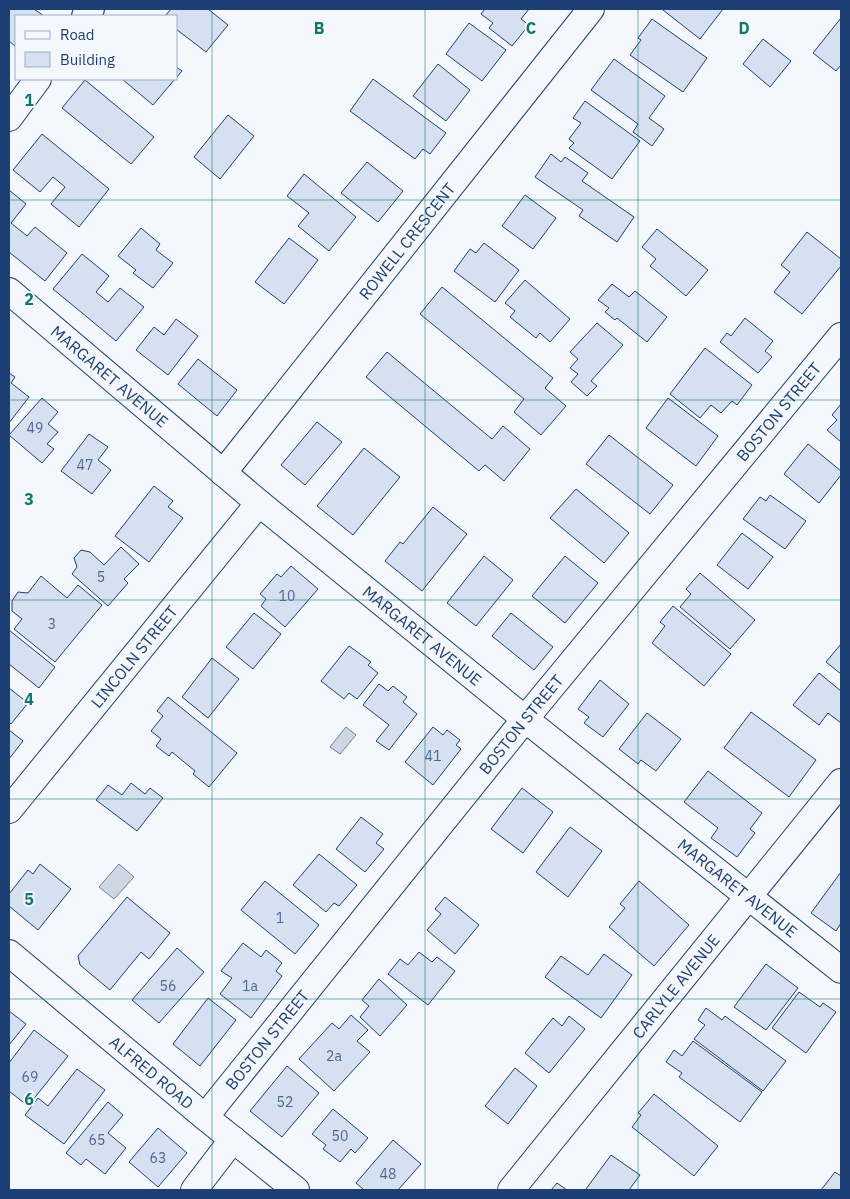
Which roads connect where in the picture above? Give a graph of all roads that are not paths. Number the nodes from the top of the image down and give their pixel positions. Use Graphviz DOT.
graph roads {
  1 [pos="591,9"];
  2 [pos="37,80"];
  3 [pos="9,118"];
  4 [pos="9,291"];
  5 [pos="841,336"];
  6 [pos="223,474"];
  7 [pos="259,503"];
  8 [pos="525,719"];
  9 [pos="841,782"];
  10 [pos="9,810"];
  11 [pos="748,897"];
  12 [pos="9,953"];
  13 [pos="841,970"];
  14 [pos="205,1117"];
  15 [pos="233,1139"];
  16 [pos="194,1190"];
  17 [pos="296,1190"];
  18 [pos="511,1190"];
  1 -- 6 [label="street, ROWELL CRESCENT"];
  2 -- 3 [label="street"];
  4 -- 6 [label="street, MARGARET AVENUE"];
  5 -- 8 [label="street, BOSTON STREET"];
  6 -- 7 [label="street, MARGARET AVENUE"];
  7 -- 8 [label="street, MARGARET AVENUE"];
  7 -- 10 [label="street, LINCOLN STREET"];
  8 -- 11 [label="street, MARGARET AVENUE"];
  8 -- 14 [label="street, BOSTON STREET"];
  9 -- 11 [label="street, CARLYLE AVENUE"];
  11 -- 13 [label="street, MARGARET AVENUE"];
  11 -- 18 [label="street, CARLYLE AVENUE"];
  12 -- 14 [label="street, ALFRED ROAD"];
  14 -- 15 [label="street, ALFRED ROAD"];
  15 -- 16 [label="street"];
  15 -- 17 [label="street, ALFRED ROAD"];
}
